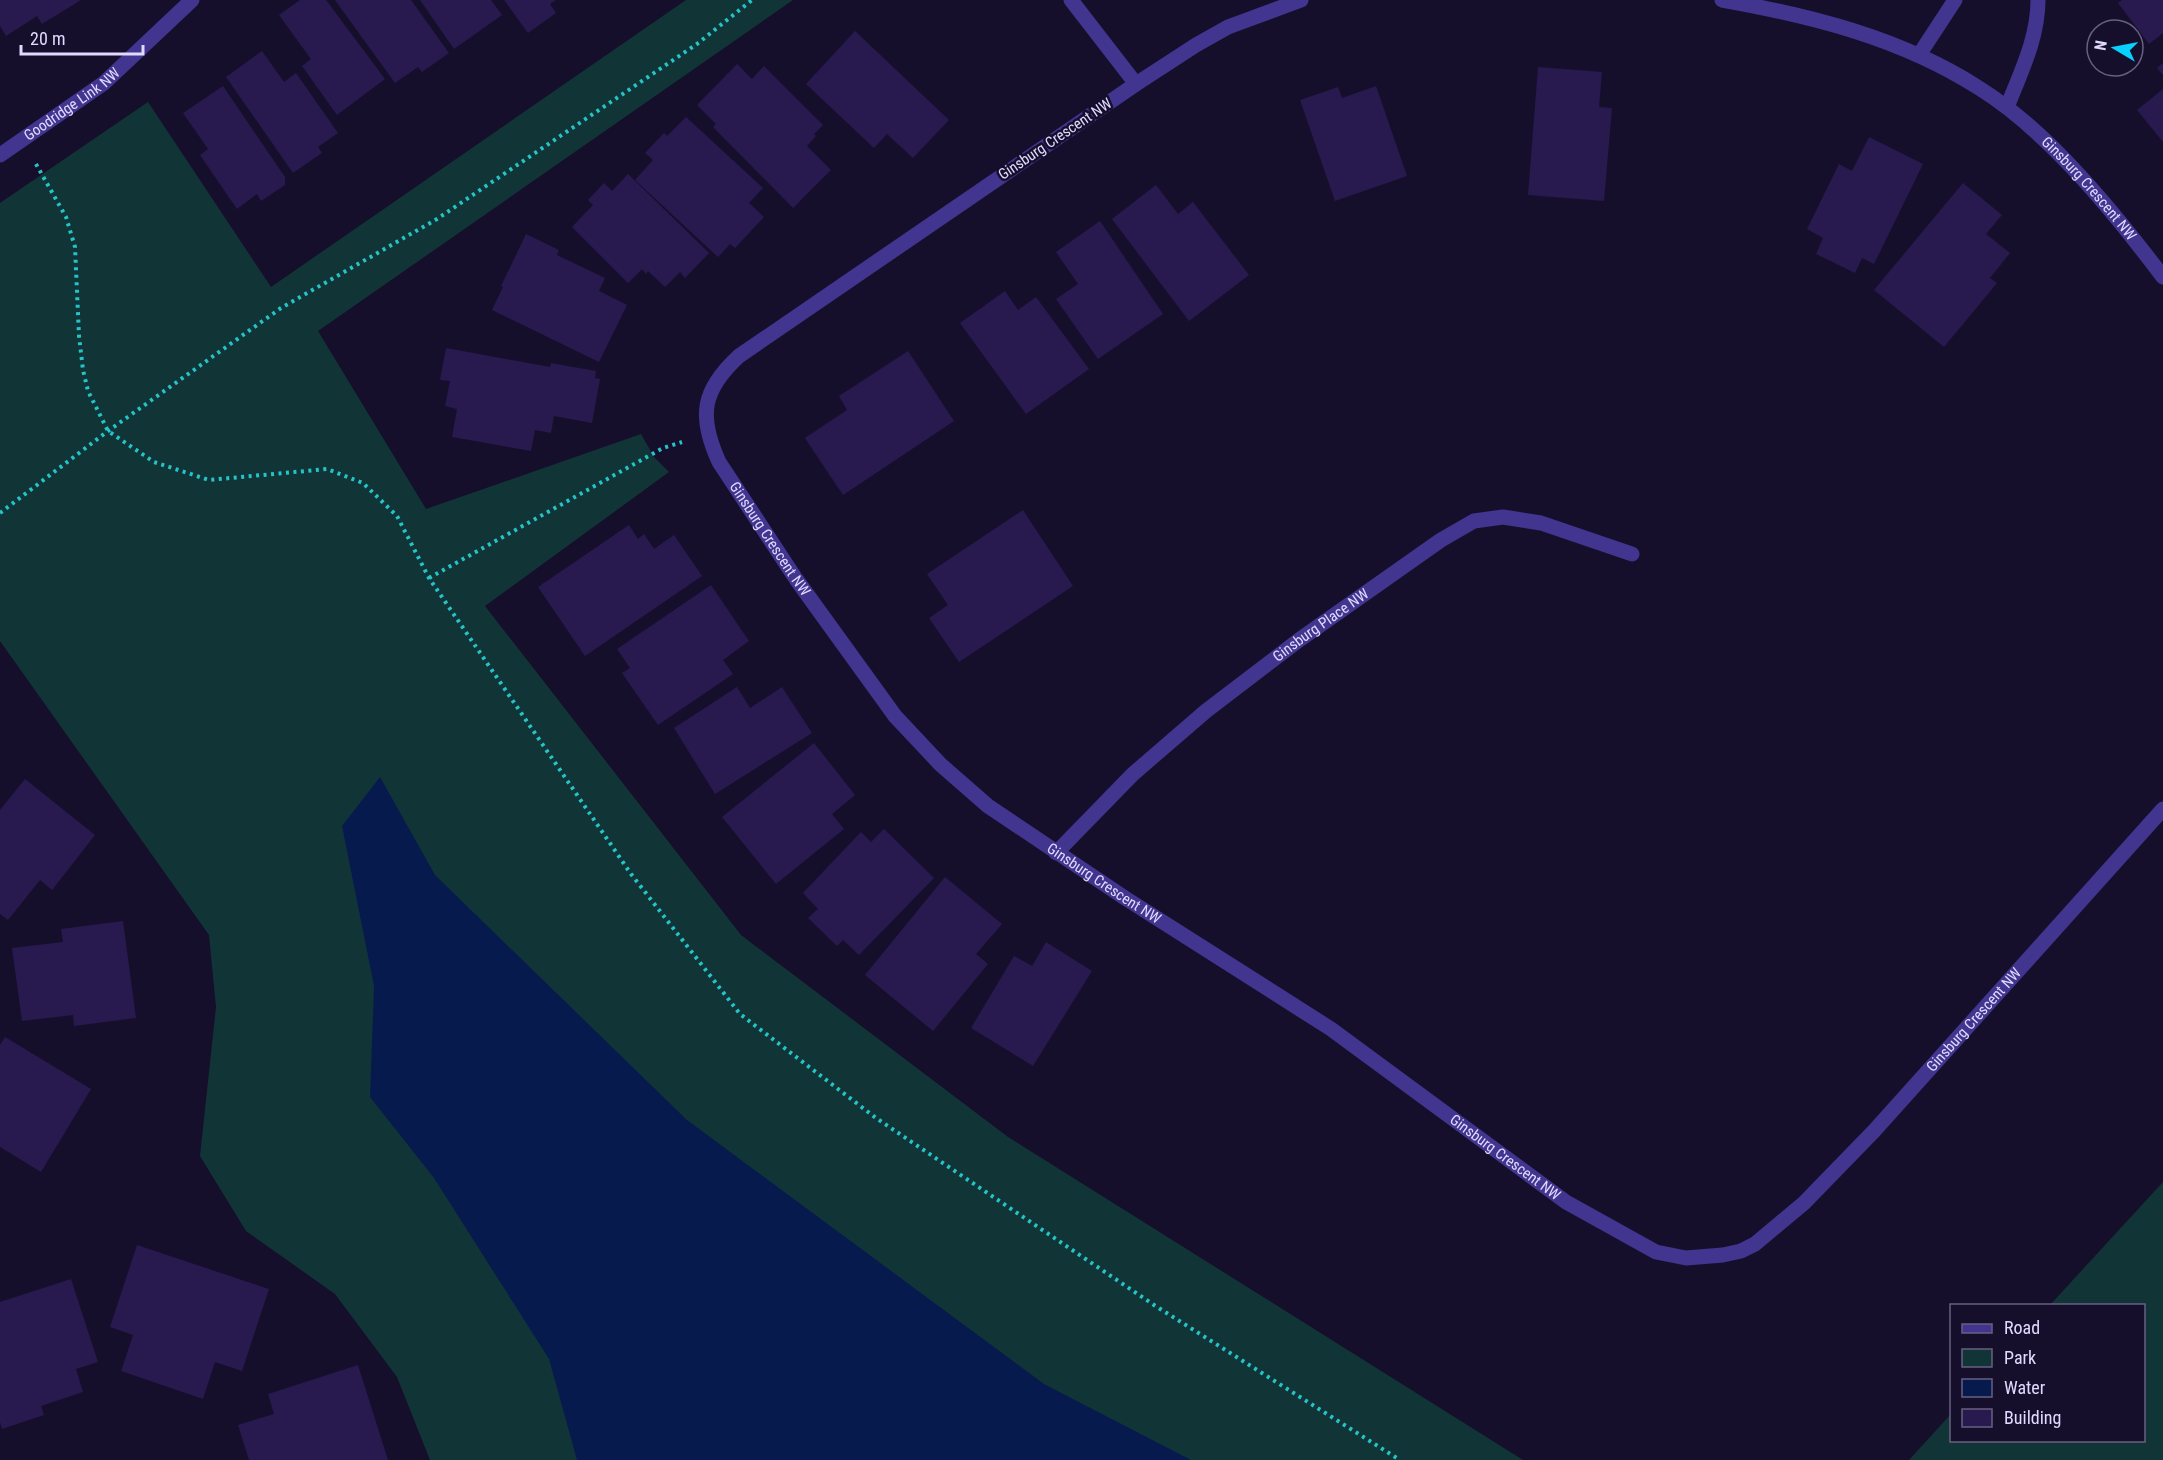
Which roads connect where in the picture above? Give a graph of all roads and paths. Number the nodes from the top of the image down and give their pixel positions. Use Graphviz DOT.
graph roads {
  1 [pos="192,0"];
  2 [pos="752,0"];
  3 [pos="1071,0"];
  4 [pos="1301,0"];
  5 [pos="1722,0"];
  6 [pos="1955,0"];
  7 [pos="2038,0"];
  8 [pos="1919,55"];
  9 [pos="1136,84"];
  10 [pos="2007,107"];
  11 [pos="22,140"];
  12 [pos="0,155"];
  13 [pos="2163,277"];
  14 [pos="108,430"];
  15 [pos="708,434"];
  16 [pos="0,513"];
  17 [pos="1632,554"];
  18 [pos="429,579"];
  19 [pos="2163,809"];
  20 [pos="1056,853"];
  21 [pos="1400,1460"];
  1 -- 11 [label="street, Goodridge Link NW"];
  2 -- 14 [label="path"];
  3 -- 9 [label="street"];
  4 -- 9 [label="street, Ginsburg Crescent NW"];
  5 -- 8 [label="street, Ginsburg Crescent NW"];
  6 -- 8 [label="street"];
  7 -- 10 [label="street"];
  8 -- 10 [label="street, Ginsburg Crescent NW"];
  9 -- 15 [label="street, Ginsburg Crescent NW"];
  10 -- 13 [label="street, Ginsburg Crescent NW"];
  11 -- 12 [label="street, Goodridge Link NW"];
  11 -- 14 [label="path"];
  14 -- 16 [label="path"];
  14 -- 18 [label="path"];
  15 -- 18 [label="path"];
  15 -- 20 [label="street, Ginsburg Crescent NW"];
  17 -- 20 [label="street, Ginsburg Place NW"];
  18 -- 21 [label="path"];
  19 -- 20 [label="street, Ginsburg Crescent NW"];
}
